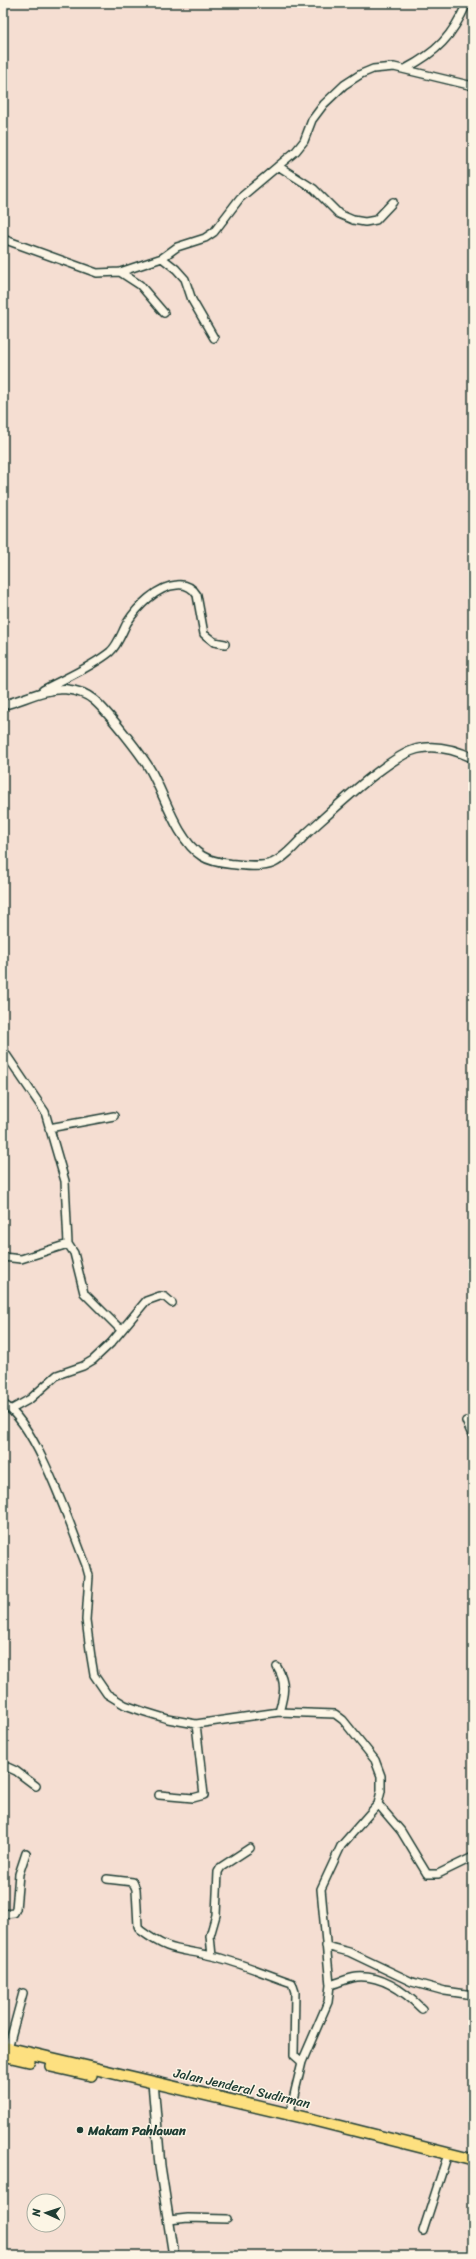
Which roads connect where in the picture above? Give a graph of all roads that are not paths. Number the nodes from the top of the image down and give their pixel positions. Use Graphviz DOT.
graph roads {
  1 [pos="467,3"];
  2 [pos="405,69"];
  3 [pos="473,86"];
  4 [pos="278,166"];
  5 [pos="393,202"];
  6 [pos="3,239"];
  7 [pos="162,258"];
  8 [pos="120,272"];
  9 [pos="164,313"];
  10 [pos="214,338"];
  11 [pos="225,644"];
  12 [pos="42,691"];
  13 [pos="3,706"];
  14 [pos="473,758"];
  15 [pos="3,1050"];
  16 [pos="10,1060"];
  17 [pos="3,1064"];
  18 [pos="114,1116"];
  19 [pos="49,1128"];
  20 [pos="68,1244"];
  21 [pos="3,1257"];
  22 [pos="172,1303"];
  23 [pos="120,1329"];
  24 [pos="3,1404"];
  25 [pos="12,1409"];
  26 [pos="466,1421"];
  27 [pos="473,1437"];
  28 [pos="278,1667"];
  29 [pos="279,1712"];
  30 [pos="196,1724"];
  31 [pos="3,1765"];
  32 [pos="36,1786"];
  33 [pos="159,1795"];
  34 [pos="378,1804"];
  35 [pos="250,1848"];
  36 [pos="26,1853"];
  37 [pos="473,1857"];
  38 [pos="107,1878"];
  39 [pos="3,1914"];
  40 [pos="326,1946"];
  41 [pos="212,1956"];
  42 [pos="330,1985"];
  43 [pos="22,1993"];
  44 [pos="473,1995"];
  45 [pos="422,2009"];
  46 [pos="5,2050"];
  47 [pos="302,2062"];
  48 [pos="151,2084"];
  49 [pos="266,2113"];
  50 [pos="289,2116"];
  51 [pos="446,2160"];
  52 [pos="473,2160"];
  53 [pos="473,2166"];
  54 [pos="227,2219"];
  55 [pos="169,2220"];
  56 [pos="423,2231"];
  57 [pos="174,2256"];
  1 -- 2 [label="street"];
  2 -- 3 [label="street"];
  2 -- 4 [label="street"];
  4 -- 5 [label="street"];
  4 -- 7 [label="street"];
  6 -- 8 [label="street"];
  7 -- 8 [label="street"];
  7 -- 10 [label="street"];
  8 -- 9 [label="street"];
  11 -- 12 [label="street"];
  12 -- 13 [label="street"];
  12 -- 14 [label="street"];
  15 -- 16 [label="street"];
  16 -- 17 [label="street"];
  16 -- 19 [label="street"];
  18 -- 19 [label="street"];
  19 -- 20 [label="street"];
  20 -- 21 [label="street"];
  20 -- 23 [label="street"];
  22 -- 23 [label="street"];
  23 -- 25 [label="street"];
  24 -- 25 [label="street"];
  25 -- 30 [label="street"];
  26 -- 27 [label="street"];
  28 -- 29 [label="street"];
  29 -- 30 [label="street"];
  29 -- 34 [label="street"];
  30 -- 33 [label="street"];
  31 -- 32 [label="street"];
  34 -- 37 [label="street"];
  34 -- 40 [label="street"];
  35 -- 41 [label="street"];
  36 -- 39 [label="street"];
  38 -- 41 [label="street"];
  40 -- 42 [label="street"];
  40 -- 44 [label="street"];
  41 -- 47 [label="street"];
  42 -- 45 [label="street"];
  42 -- 47 [label="street"];
  43 -- 46 [label="street"];
  46 -- 48 [label="highway, Jalan Jenderal Sudirman"];
  47 -- 50 [label="street"];
  48 -- 49 [label="highway, Jalan Jenderal Sudirman"];
  48 -- 55 [label="main road"];
  49 -- 50 [label="highway, Jalan Jenderal Sudirman"];
  49 -- 51 [label="highway, Jalan Jenderal Sudirman"];
  50 -- 52 [label="highway, Jalan Jenderal Sudirman"];
  51 -- 53 [label="highway, Jalan Jenderal Sudirman"];
  51 -- 56 [label="street"];
  54 -- 55 [label="street"];
  55 -- 57 [label="main road"];
}
